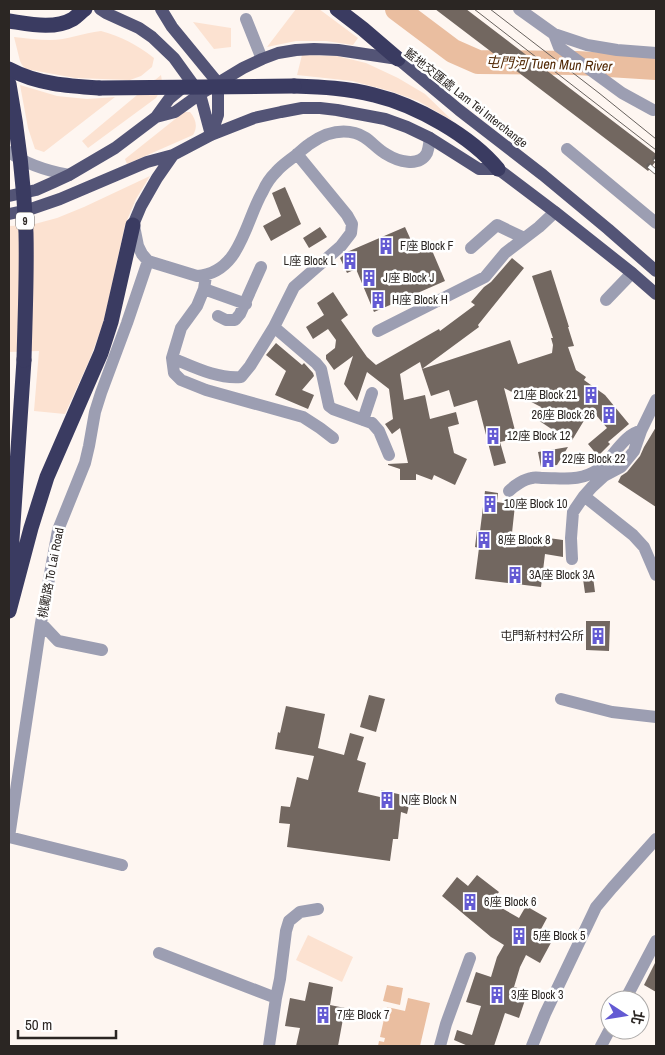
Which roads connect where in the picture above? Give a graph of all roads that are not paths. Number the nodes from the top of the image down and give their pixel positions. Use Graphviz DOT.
graph roads {
  1 [pos="85,9"];
  2 [pos="100,9"];
  3 [pos="161,9"];
  4 [pos="337,9"];
  5 [pos="519,9"];
  6 [pos="246,19"];
  7 [pos="9,21"];
  8 [pos="554,34"];
  9 [pos="656,53"];
  10 [pos="262,59"];
  11 [pos="398,59"];
  12 [pos="9,68"];
  13 [pos="191,80"];
  14 [pos="218,83"];
  15 [pos="9,84"];
  16 [pos="200,94"];
  17 [pos="653,110"];
  18 [pos="156,117"];
  19 [pos="211,135"];
  20 [pos="430,138"];
  21 [pos="567,149"];
  22 [pos="9,152"];
  23 [pos="297,154"];
  24 [pos="173,155"];
  25 [pos="498,170"];
  26 [pos="69,175"];
  27 [pos="9,196"];
  28 [pos="555,212"];
  29 [pos="9,214"];
  30 [pos="656,224"];
  31 [pos="134,225"];
  32 [pos="524,238"];
  33 [pos="471,248"];
  34 [pos="148,262"];
  35 [pos="261,267"];
  36 [pos="656,271"];
  37 [pos="632,273"];
  38 [pos="206,276"];
  39 [pos="204,289"];
  40 [pos="656,294"];
  41 [pos="606,300"];
  42 [pos="246,304"];
  43 [pos="218,316"];
  44 [pos="274,327"];
  45 [pos="378,331"];
  46 [pos="172,358"];
  47 [pos="372,393"];
  48 [pos="656,400"];
  49 [pos="363,420"];
  50 [pos="641,431"];
  51 [pos="333,438"];
  52 [pos="389,455"];
  53 [pos="509,491"];
  54 [pos="584,496"];
  55 [pos="572,558"];
  56 [pos="656,575"];
  57 [pos="9,593"];
  58 [pos="9,611"];
  59 [pos="41,623"];
  60 [pos="102,650"];
  61 [pos="561,699"];
  62 [pos="656,717"];
  63 [pos="9,837"];
  64 [pos="656,840"];
  65 [pos="122,865"];
  66 [pos="318,909"];
  67 [pos="656,941"];
  68 [pos="159,954"];
  69 [pos="470,958"];
  70 [pos="630,990"];
  71 [pos="276,998"];
  72 [pos="269,1046"];
  73 [pos="440,1046"];
  74 [pos="532,1046"];
  1 -- 7 [label="highway"];
  2 -- 13 [label="main road"];
  3 -- 14 [label="main road"];
  4 -- 11 [label="highway"];
  5 -- 8 [label="street"];
  6 -- 10 [label="street"];
  8 -- 9 [label="street"];
  8 -- 17 [label="street"];
  10 -- 11 [label="main road, 藍地交匯處 Lam Tei Interchange"];
  10 -- 14 [label="main road, 藍地交匯處 Lam Tei Interchange"];
  11 -- 36 [label="main road, 藍地交匯處 Lam Tei Interchange"];
  12 -- 25 [label="highway, bridge"];
  13 -- 16 [label="main road"];
  13 -- 18 [label="main road"];
  14 -- 16 [label="main road, 藍地交匯處 Lam Tei Interchange"];
  14 -- 19 [label="main road"];
  15 -- 57 [label="highway, 9, bridge"];
  16 -- 18 [label="main road"];
  16 -- 19 [label="main road"];
  18 -- 26 [label="main road"];
  19 -- 20 [label="main road"];
  19 -- 24 [label="main road"];
  20 -- 23 [label="street"];
  20 -- 25 [label="main road"];
  21 -- 30 [label="street"];
  22 -- 26 [label="street"];
  23 -- 38 [label="street"];
  23 -- 44 [label="street"];
  24 -- 29 [label="main road"];
  24 -- 31 [label="main road"];
  25 -- 28 [label="main road"];
  26 -- 27 [label="main road"];
  28 -- 32 [label="street"];
  28 -- 37 [label="main road"];
  31 -- 34 [label="street"];
  31 -- 58 [label="highway"];
  32 -- 33 [label="street"];
  32 -- 45 [label="street"];
  34 -- 38 [label="street"];
  34 -- 59 [label="street, 桃勵路 To Lai Road"];
  35 -- 42 [label="street"];
  37 -- 40 [label="main road"];
  37 -- 41 [label="street"];
  38 -- 39 [label="street"];
  39 -- 42 [label="street"];
  39 -- 46 [label="street"];
  42 -- 43 [label="street"];
  44 -- 46 [label="street"];
  44 -- 49 [label="street"];
  46 -- 51 [label="street"];
  47 -- 49 [label="street"];
  48 -- 50 [label="street"];
  49 -- 52 [label="street"];
  50 -- 53 [label="street"];
  50 -- 54 [label="street"];
  54 -- 55 [label="street"];
  54 -- 56 [label="street"];
  59 -- 60 [label="street"];
  59 -- 63 [label="street, 桃勵路 To Lai Road"];
  61 -- 62 [label="street"];
  63 -- 65 [label="street"];
  64 -- 74 [label="street"];
  66 -- 71 [label="street"];
  67 -- 70 [label="street"];
  68 -- 71 [label="street"];
  69 -- 73 [label="street"];
  71 -- 72 [label="street"];
}
